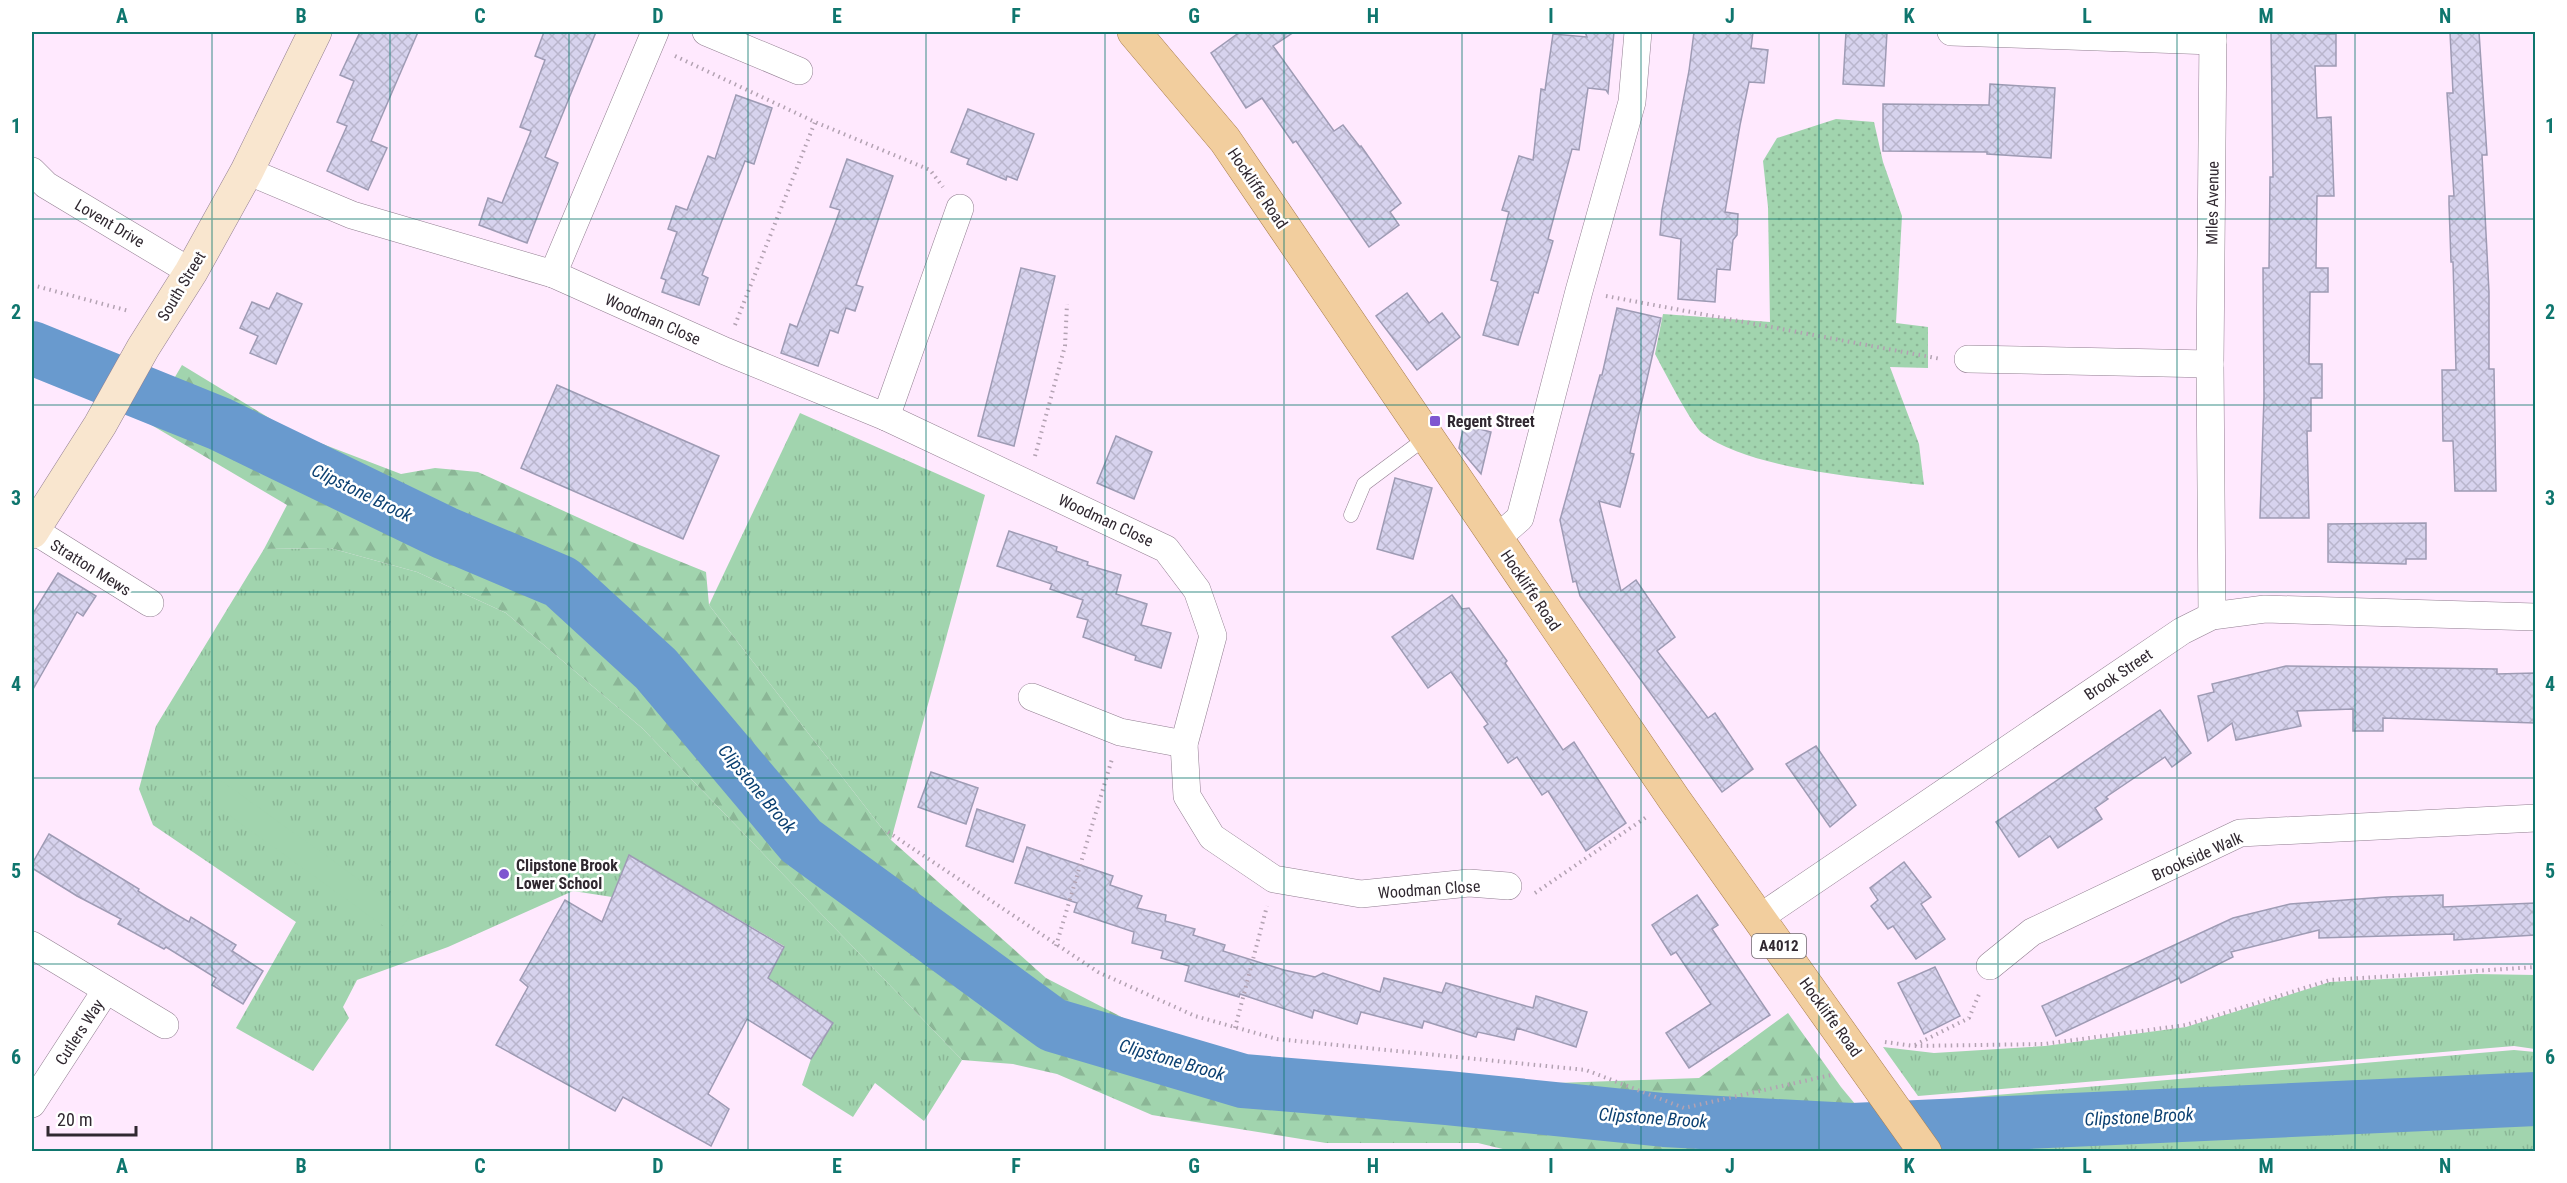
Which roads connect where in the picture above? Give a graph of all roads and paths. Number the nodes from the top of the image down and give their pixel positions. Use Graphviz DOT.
graph roads {
  1 [pos="315,32"];
  2 [pos="706,32"];
  3 [pos="1638,32"];
  4 [pos="1950,32"];
  5 [pos="1144,36"];
  6 [pos="2213,36"];
  7 [pos="663,40"];
  8 [pos="799,71"];
  9 [pos="815,122"];
  10 [pos="32,171"];
  11 [pos="247,171"];
  12 [pos="960,208"];
  13 [pos="191,272"];
  14 [pos="553,274"];
  15 [pos="1579,291"];
  16 [pos="1067,304"];
  17 [pos="725,351"];
  18 [pos="1968,359"];
  19 [pos="2210,364"];
  20 [pos="886,417"];
  21 [pos="1427,437"];
  22 [pos="1028,483"];
  23 [pos="1351,515"];
  24 [pos="32,531"];
  25 [pos="1496,539"];
  26 [pos="150,603"];
  27 [pos="2212,616"];
  28 [pos="2535,617"];
  29 [pos="1032,697"];
  30 [pos="1119,732"];
  31 [pos="1184,744"];
  32 [pos="1650,815"];
  33 [pos="2535,818"];
  34 [pos="888,832"];
  35 [pos="1274,879"];
  36 [pos="1508,886"];
  37 [pos="1759,918"];
  38 [pos="32,945"];
  39 [pos="1056,946"];
  40 [pos="1990,966"];
  41 [pos="2535,967"];
  42 [pos="106,990"];
  43 [pos="165,1025"];
  44 [pos="1234,1028"];
  45 [pos="1914,1046"];
  46 [pos="1858,1056"];
  47 [pos="32,1104"];
  48 [pos="1924,1150"];
  1 -- 11 [label="street, South Street"];
  2 -- 8 [label="street"];
  3 -- 15 [label="street"];
  4 -- 6 [label="street, Miles Avenue"];
  5 -- 21 [label="main road, Hockliffe Road / A4012"];
  6 -- 19 [label="street, Miles Avenue"];
  7 -- 9 [label="path"];
  7 -- 14 [label="street"];
  9 -- 12 [label="path"];
  9 -- 17 [label="path"];
  10 -- 13 [label="street, Lovent Drive"];
  11 -- 13 [label="street, South Street"];
  11 -- 14 [label="street, Woodman Close"];
  12 -- 20 [label="street"];
  13 -- 24 [label="street, South Street"];
  14 -- 17 [label="street, Woodman Close"];
  15 -- 18 [label="path"];
  15 -- 25 [label="street"];
  16 -- 22 [label="path"];
  17 -- 20 [label="street, Woodman Close"];
  18 -- 19 [label="street"];
  19 -- 27 [label="street, Miles Avenue"];
  20 -- 22 [label="street, Woodman Close"];
  21 -- 23 [label="lane"];
  21 -- 25 [label="main road, Hockliffe Road / A4012"];
  22 -- 31 [label="street, Woodman Close"];
  24 -- 26 [label="street, Stratton Mews"];
  25 -- 37 [label="main road, Hockliffe Road / A4012"];
  27 -- 28 [label="street, Brook Street"];
  27 -- 37 [label="street, Brook Street"];
  29 -- 30 [label="street"];
  30 -- 31 [label="street"];
  30 -- 39 [label="path"];
  31 -- 35 [label="street, Woodman Close"];
  32 -- 36 [label="path"];
  33 -- 40 [label="street, Brookside Walk"];
  34 -- 39 [label="path"];
  35 -- 36 [label="street, Woodman Close"];
  35 -- 44 [label="path"];
  37 -- 46 [label="main road, Hockliffe Road / A4012"];
  38 -- 42 [label="street, Cutlers Way"];
  39 -- 44 [label="path"];
  40 -- 45 [label="path"];
  41 -- 45 [label="path"];
  42 -- 43 [label="street, Cutlers Way"];
  42 -- 47 [label="street, Cutlers Way"];
  44 -- 46 [label="path"];
  45 -- 46 [label="path"];
  46 -- 48 [label="main road, Hockliffe Road / A4012"];
}
